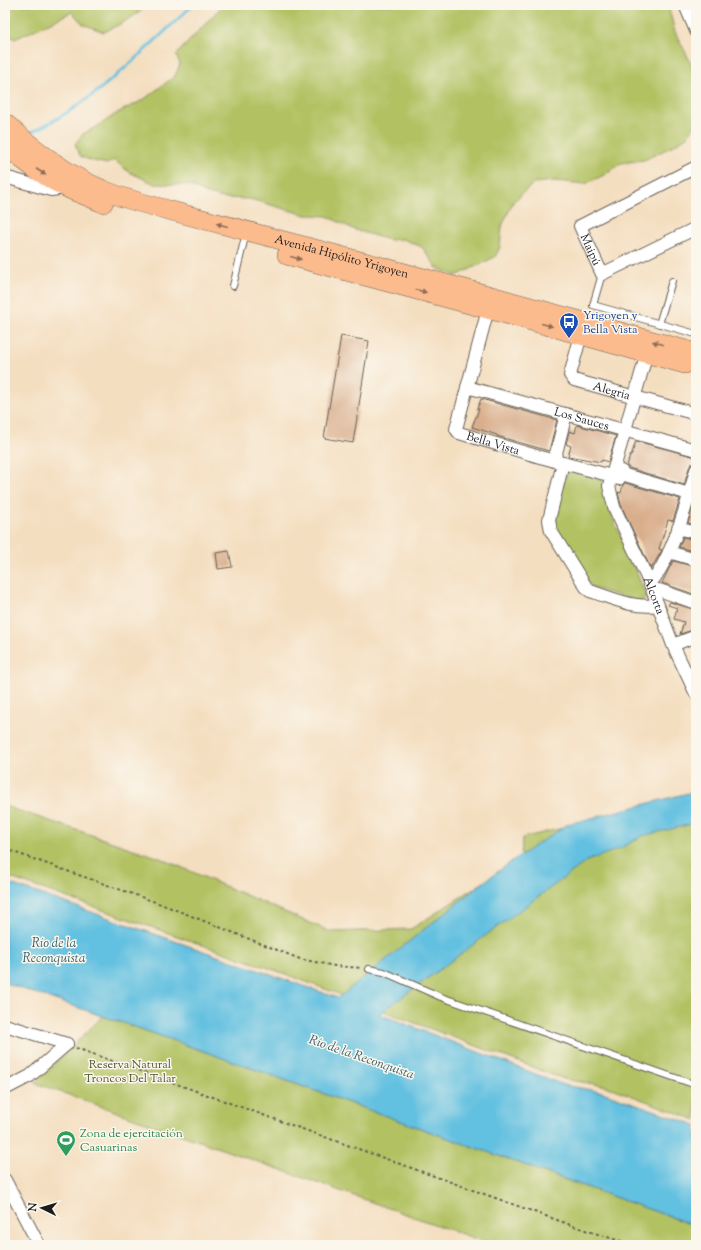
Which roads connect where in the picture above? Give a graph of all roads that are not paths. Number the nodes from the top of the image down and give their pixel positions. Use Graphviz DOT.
graph roads {
  1 [pos="685,5"];
  2 [pos="696,31"];
  3 [pos="5,123"];
  4 [pos="7,147"];
  5 [pos="696,168"];
  6 [pos="5,177"];
  7 [pos="68,188"];
  8 [pos="696,228"];
  9 [pos="245,238"];
  10 [pos="602,274"];
  11 [pos="672,281"];
  12 [pos="233,286"];
  13 [pos="490,302"];
  14 [pos="659,324"];
  15 [pos="696,334"];
  16 [pos="581,335"];
  17 [pos="696,353"];
  18 [pos="651,354"];
  19 [pos="696,366"];
  20 [pos="466,387"];
  21 [pos="638,398"];
  22 [pos="566,414"];
  23 [pos="696,414"];
  24 [pos="629,431"];
  25 [pos="696,450"];
  26 [pos="559,462"];
  27 [pos="696,470"];
  28 [pos="618,475"];
  29 [pos="693,495"];
  30 [pos="678,528"];
  31 [pos="696,533"];
  32 [pos="669,552"];
  33 [pos="696,560"];
  34 [pos="651,588"];
  35 [pos="696,603"];
  36 [pos="657,605"];
  37 [pos="696,636"];
  38 [pos="673,645"];
  39 [pos="693,679"];
  40 [pos="696,694"];
  41 [pos="369,969"];
  42 [pos="5,1025"];
  43 [pos="696,1085"];
  44 [pos="5,1089"];
  45 [pos="5,1180"];
  46 [pos="39,1245"];
  1 -- 2 [label="street"];
  9 -- 3 [label="main road, Avenida Hipólito Yrigoyen, one-way"];
  4 -- 7 [label="main road, Avenida Hipólito Yrigoyen, one-way"];
  5 -- 10 [label="street, Maipú"];
  6 -- 7 [label="street"];
  7 -- 9 [label="main road, Avenida Hipólito Yrigoyen"];
  8 -- 10 [label="street, Maipú"];
  9 -- 12 [label="lane"];
  9 -- 13 [label="main road, Avenida Hipólito Yrigoyen"];
  10 -- 14 [label="lane"];
  11 -- 14 [label="lane"];
  13 -- 16 [label="main road, Avenida Hipólito Yrigoyen, one-way"];
  17 -- 13 [label="main road, Avenida Hipólito Yrigoyen, one-way"];
  13 -- 20 [label="street, Bella Vista"];
  14 -- 15 [label="lane"];
  16 -- 18 [label="main road, Avenida Hipólito Yrigoyen"];
  16 -- 21 [label="street, Alegria"];
  18 -- 19 [label="main road, Avenida Hipólito Yrigoyen"];
  18 -- 21 [label="street, Alcorta"];
  20 -- 22 [label="street, Los Sauces"];
  20 -- 26 [label="street, Bella Vista"];
  21 -- 23 [label="street, Alegria"];
  21 -- 24 [label="street, Alcorta"];
  22 -- 24 [label="street, Los Sauces"];
  22 -- 26 [label="street"];
  24 -- 25 [label="street, Los Sauces"];
  24 -- 28 [label="street, Alcorta"];
  26 -- 28 [label="street, Bella Vista"];
  26 -- 36 [label="street"];
  27 -- 29 [label="street"];
  28 -- 29 [label="street, Bella Vista"];
  28 -- 34 [label="street, Alcorta"];
  29 -- 30 [label="street"];
  30 -- 31 [label="street"];
  30 -- 32 [label="street"];
  32 -- 33 [label="street"];
  32 -- 34 [label="street"];
  34 -- 35 [label="street"];
  34 -- 36 [label="street, Alcorta"];
  36 -- 38 [label="street, Alcorta"];
  37 -- 38 [label="street"];
  38 -- 39 [label="street, Alcorta"];
  39 -- 40 [label="street, Alcorta"];
  41 -- 43 [label="lane"];
  42 -- 44 [label="street"];
  45 -- 46 [label="street"];
}
